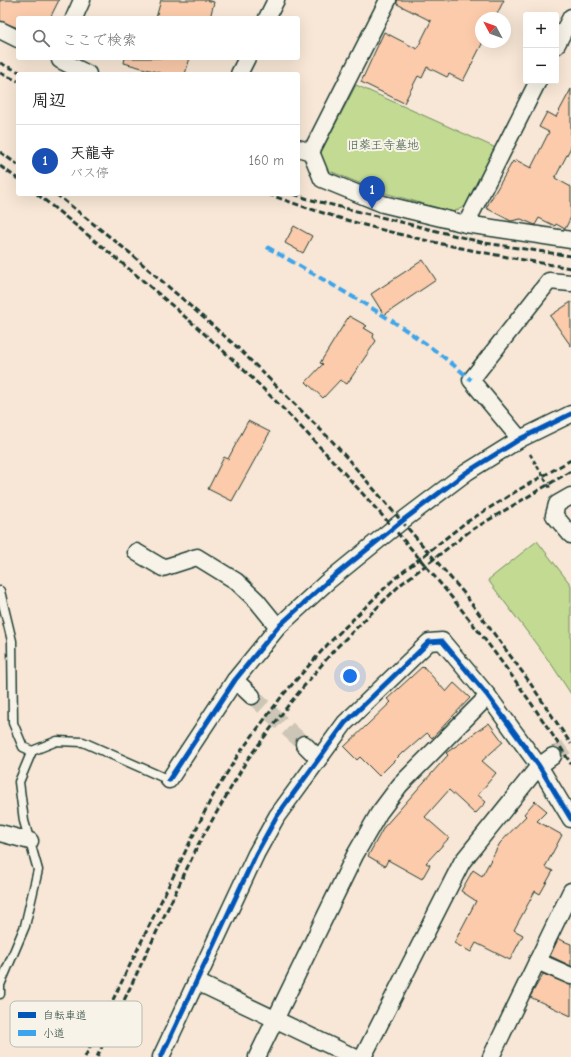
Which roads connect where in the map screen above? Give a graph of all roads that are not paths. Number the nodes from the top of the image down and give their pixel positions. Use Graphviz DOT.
graph roads {
  1 [pos="82,0"];
  2 [pos="276,0"];
  3 [pos="388,0"];
  4 [pos="75,16"];
  5 [pos="268,16"];
  6 [pos="571,17"];
  7 [pos="0,30"];
  8 [pos="16,38"];
  9 [pos="559,40"];
  10 [pos="61,60"];
  11 [pos="246,60"];
  12 [pos="84,72"];
  13 [pos="240,72"];
  14 [pos="536,84"];
  15 [pos="305,150"];
  16 [pos="466,224"];
  17 [pos="571,240"];
  18 [pos="571,283"];
  19 [pos="571,414"];
  20 [pos="520,439"];
  21 [pos="571,496"];
  22 [pos="571,535"];
  23 [pos="136,552"];
  24 [pos="0,591"];
  25 [pos="278,627"];
  26 [pos="235,680"];
  27 [pos="252,696"];
  28 [pos="488,696"];
  29 [pos="304,744"];
  30 [pos="32,750"];
  31 [pos="554,756"];
  32 [pos="318,758"];
  33 [pos="539,766"];
  34 [pos="169,780"];
  35 [pos="571,819"];
  36 [pos="0,833"];
  37 [pos="30,841"];
  38 [pos="571,891"];
  39 [pos="537,961"];
  40 [pos="571,976"];
  41 [pos="197,982"];
  42 [pos="0,994"];
  43 [pos="275,1019"];
  44 [pos="161,1057"];
  45 [pos="257,1057"];
  46 [pos="354,1057"];
  47 [pos="363,1057"];
  48 [pos="491,1057"];
  1 -- 4 [label="street"];
  2 -- 5 [label="street"];
  3 -- 15 [label="street"];
  6 -- 9 [label="street"];
  7 -- 8 [label="street"];
  10 -- 12 [label="street"];
  11 -- 13 [label="street"];
  14 -- 16 [label="street"];
  15 -- 16 [label="street"];
  16 -- 17 [label="street"];
  18 -- 20 [label="street"];
  19 -- 20 [label="street"];
  20 -- 25 [label="street"];
  21 -- 22 [label="street"];
  23 -- 25 [label="street"];
  24 -- 30 [label="lane"];
  25 -- 26 [label="street"];
  26 -- 27 [label="street"];
  26 -- 34 [label="street"];
  28 -- 32 [label="street"];
  28 -- 33 [label="street"];
  28 -- 43 [label="street"];
  29 -- 32 [label="street"];
  30 -- 34 [label="lane"];
  30 -- 37 [label="lane"];
  31 -- 33 [label="street"];
  32 -- 41 [label="street"];
  33 -- 35 [label="street"];
  33 -- 47 [label="street"];
  36 -- 37 [label="street"];
  37 -- 42 [label="lane"];
  38 -- 39 [label="street"];
  39 -- 40 [label="street"];
  39 -- 48 [label="street"];
  41 -- 43 [label="street"];
  41 -- 44 [label="street"];
  43 -- 45 [label="street"];
  43 -- 46 [label="street"];
}
